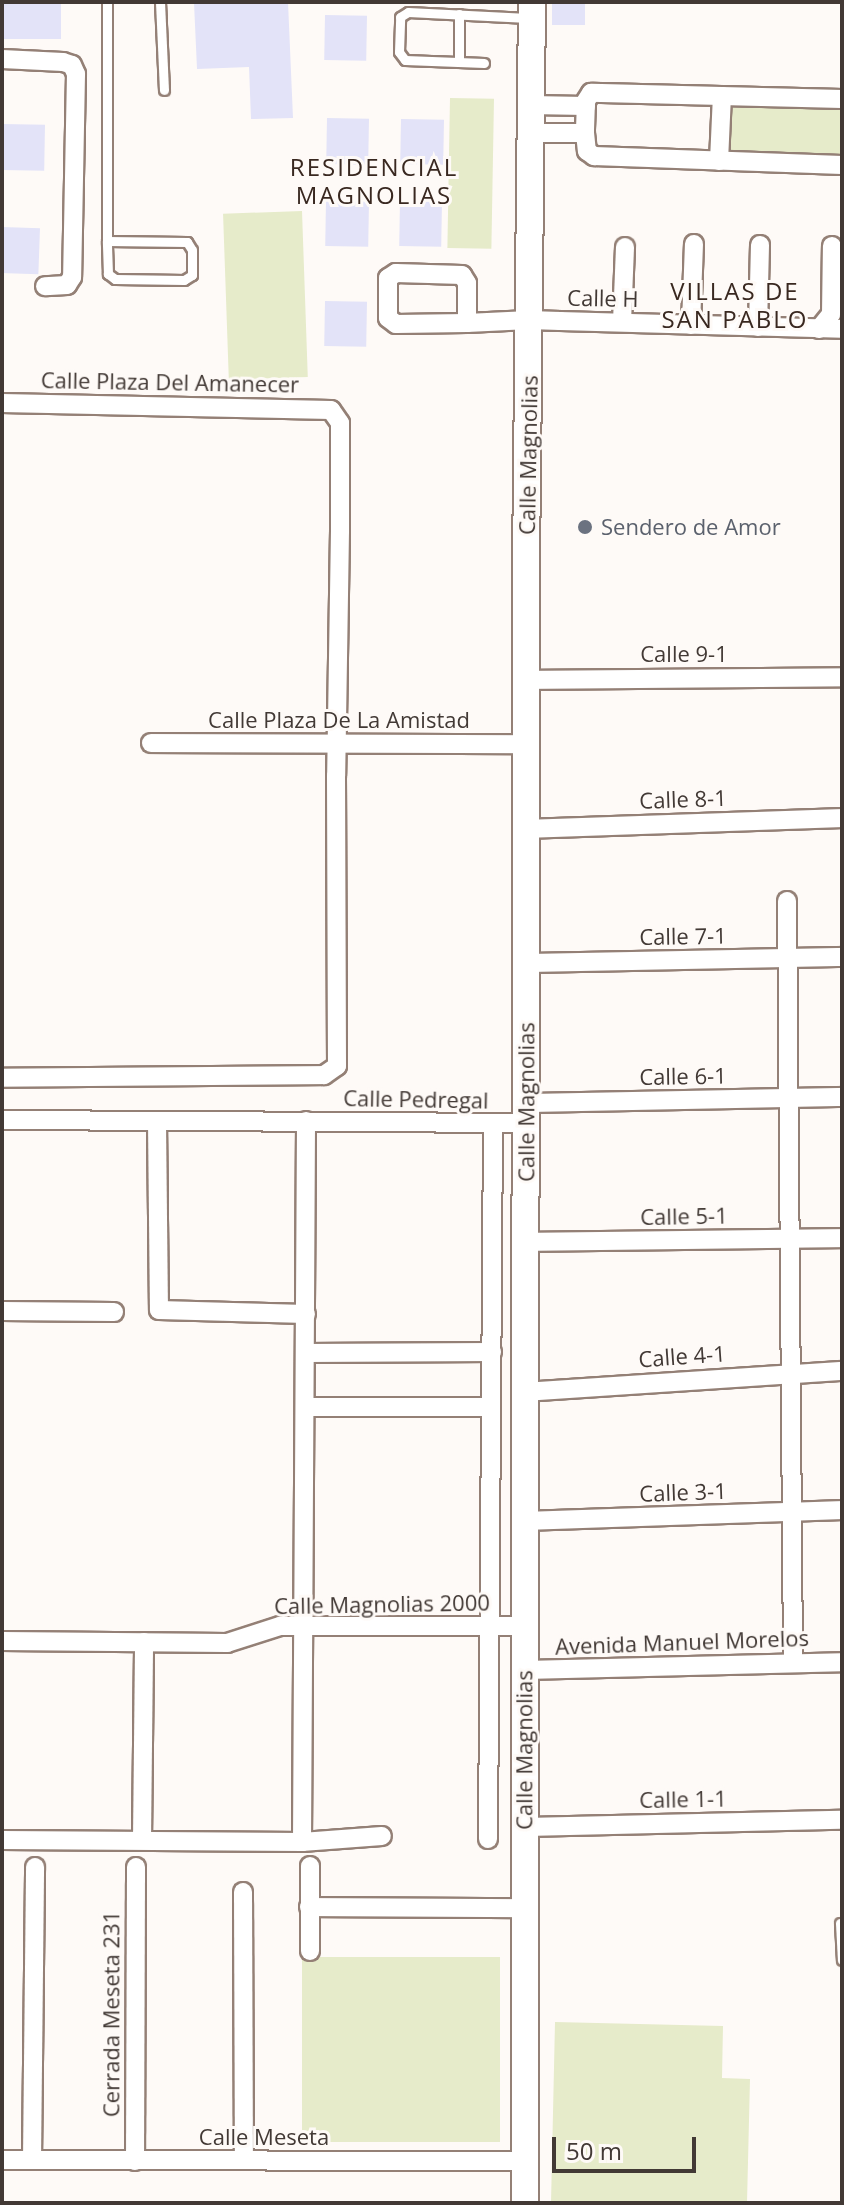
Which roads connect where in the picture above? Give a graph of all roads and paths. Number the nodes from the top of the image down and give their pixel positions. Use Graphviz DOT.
graph roads {
  1 [pos="107,2"];
  2 [pos="160,2"];
  3 [pos="532,10"];
  4 [pos="459,14"];
  5 [pos="2,59"];
  6 [pos="459,62"];
  7 [pos="484,63"];
  8 [pos="164,90"];
  9 [pos="722,96"];
  10 [pos="842,99"];
  11 [pos="530,105"];
  12 [pos="586,106"];
  13 [pos="530,133"];
  14 [pos="585,133"];
  15 [pos="719,161"];
  16 [pos="842,165"];
  17 [pos="107,241"];
  18 [pos="694,244"];
  19 [pos="760,245"];
  20 [pos="832,246"];
  21 [pos="625,247"];
  22 [pos="45,286"];
  23 [pos="529,320"];
  24 [pos="622,322"];
  25 [pos="467,323"];
  26 [pos="691,325"];
  27 [pos="758,327"];
  28 [pos="819,329"];
  29 [pos="842,329"];
  30 [pos="2,403"];
  31 [pos="842,677"];
  32 [pos="526,680"];
  33 [pos="151,743"];
  34 [pos="337,744"];
  35 [pos="526,744"];
  36 [pos="842,818"];
  37 [pos="526,829"];
  38 [pos="787,901"];
  39 [pos="842,957"];
  40 [pos="787,958"];
  41 [pos="525,963"];
  42 [pos="2,1078"];
  43 [pos="842,1097"];
  44 [pos="790,1098"];
  45 [pos="526,1113"];
  46 [pos="2,1120"];
  47 [pos="306,1121"];
  48 [pos="157,1122"];
  49 [pos="493,1124"];
  50 [pos="790,1238"];
  51 [pos="842,1238"];
  52 [pos="526,1242"];
  53 [pos="2,1311"];
  54 [pos="114,1312"];
  55 [pos="306,1314"];
  56 [pos="492,1352"];
  57 [pos="306,1353"];
  58 [pos="842,1371"];
  59 [pos="790,1372"];
  60 [pos="525,1392"];
  61 [pos="305,1407"];
  62 [pos="491,1407"];
  63 [pos="842,1510"];
  64 [pos="790,1512"];
  65 [pos="526,1521"];
  66 [pos="304,1626"];
  67 [pos="490,1626"];
  68 [pos="525,1626"];
  69 [pos="2,1641"];
  70 [pos="144,1642"];
  71 [pos="793,1662"];
  72 [pos="842,1662"];
  73 [pos="524,1670"];
  74 [pos="842,1820"];
  75 [pos="524,1827"];
  76 [pos="382,1836"];
  77 [pos="488,1839"];
  78 [pos="2,1840"];
  79 [pos="142,1840"];
  80 [pos="302,1842"];
  81 [pos="310,1866"];
  82 [pos="35,1867"];
  83 [pos="136,1867"];
  84 [pos="243,1892"];
  85 [pos="309,1907"];
  86 [pos="525,1908"];
  87 [pos="840,1923"];
  88 [pos="310,1951"];
  89 [pos="842,1960"];
  90 [pos="2,2160"];
  91 [pos="32,2160"];
  92 [pos="244,2160"];
  93 [pos="135,2161"];
  94 [pos="525,2161"];
  95 [pos="525,2203"];
  1 -- 17 [label="lane"];
  2 -- 8 [label="lane"];
  3 -- 4 [label="lane"];
  3 -- 11 [label="main road, Calle Magnolias"];
  4 -- 6 [label="lane"];
  4 -- 6 [label="lane"];
  5 -- 22 [label="street"];
  6 -- 7 [label="lane"];
  9 -- 10 [label="street"];
  9 -- 12 [label="street"];
  9 -- 15 [label="street"];
  11 -- 12 [label="street"];
  11 -- 13 [label="main road, Calle Magnolias"];
  12 -- 14 [label="street"];
  13 -- 14 [label="street"];
  13 -- 23 [label="main road, Calle Magnolias"];
  14 -- 15 [label="street"];
  15 -- 16 [label="street"];
  17 -- 17 [label="lane"];
  18 -- 26 [label="street"];
  19 -- 27 [label="street"];
  20 -- 28 [label="street"];
  21 -- 24 [label="street"];
  23 -- 24 [label="street, Calle H"];
  23 -- 25 [label="street, Calle H"];
  23 -- 32 [label="main road, Calle Magnolias"];
  24 -- 26 [label="street, Calle H"];
  25 -- 25 [label="street, Calle H"];
  26 -- 27 [label="street, Calle H"];
  27 -- 28 [label="street, Calle H"];
  28 -- 29 [label="street, Calle H"];
  30 -- 34 [label="street, Calle Plaza Del Amanecer"];
  31 -- 32 [label="street, Calle 9-1"];
  32 -- 35 [label="main road, Calle Magnolias"];
  33 -- 34 [label="street, Calle Plaza De La Amistad"];
  34 -- 35 [label="street, Calle Plaza De La Amistad"];
  34 -- 42 [label="street"];
  35 -- 37 [label="main road, Calle Magnolias"];
  36 -- 37 [label="street, Calle 8-1"];
  37 -- 41 [label="main road, Calle Magnolias"];
  38 -- 40 [label="street"];
  39 -- 40 [label="street, Calle 7-1"];
  40 -- 41 [label="street, Calle 7-1"];
  40 -- 44 [label="street"];
  41 -- 45 [label="main road, Calle Magnolias"];
  43 -- 44 [label="street, Calle 6-1"];
  44 -- 45 [label="street, Calle 6-1"];
  44 -- 50 [label="street"];
  45 -- 49 [label="street, Calle Pedregal"];
  45 -- 52 [label="main road, Calle Magnolias"];
  46 -- 48 [label="street, Calle Pedregal"];
  47 -- 48 [label="street, Calle Pedregal"];
  47 -- 49 [label="street, Calle Pedregal"];
  47 -- 55 [label="street"];
  48 -- 55 [label="street"];
  49 -- 56 [label="street"];
  50 -- 51 [label="street, Calle 5-1"];
  50 -- 52 [label="street, Calle 5-1"];
  50 -- 59 [label="street"];
  52 -- 60 [label="main road, Calle Magnolias"];
  53 -- 54 [label="street"];
  55 -- 57 [label="street"];
  56 -- 57 [label="street"];
  56 -- 62 [label="street"];
  57 -- 61 [label="street"];
  58 -- 59 [label="street, Calle 4-1"];
  59 -- 60 [label="street, Calle 4-1"];
  59 -- 64 [label="street"];
  60 -- 65 [label="main road, Calle Magnolias"];
  61 -- 62 [label="street"];
  61 -- 66 [label="street"];
  62 -- 67 [label="street"];
  63 -- 64 [label="street, Calle 3-1"];
  64 -- 65 [label="street, Calle 3-1"];
  64 -- 71 [label="street"];
  65 -- 68 [label="main road, Calle Magnolias"];
  66 -- 67 [label="street, Calle Magnolias 2000"];
  66 -- 70 [label="street, Calle Magnolias 2000"];
  66 -- 80 [label="street"];
  67 -- 68 [label="street, Calle Magnolias 2000"];
  67 -- 77 [label="street"];
  68 -- 73 [label="main road, Calle Magnolias"];
  69 -- 70 [label="street, Calle Magnolias 2000"];
  70 -- 79 [label="street"];
  71 -- 72 [label="street, Avenida Manuel Morelos"];
  71 -- 73 [label="street, Avenida Manuel Morelos"];
  73 -- 75 [label="main road, Calle Magnolias"];
  74 -- 75 [label="street, Calle 1-1"];
  75 -- 86 [label="main road, Calle Magnolias"];
  76 -- 80 [label="street"];
  78 -- 79 [label="street"];
  79 -- 80 [label="street"];
  81 -- 85 [label="street"];
  82 -- 91 [label="street"];
  83 -- 93 [label="street, Cerrada Meseta 231"];
  84 -- 92 [label="street"];
  85 -- 86 [label="street"];
  85 -- 88 [label="street"];
  86 -- 94 [label="main road, Calle Magnolias"];
  87 -- 89 [label="lane"];
  90 -- 91 [label="street, Calle Meseta"];
  91 -- 93 [label="street, Calle Meseta"];
  92 -- 93 [label="street, Calle Meseta"];
  92 -- 94 [label="street, Calle Meseta"];
  94 -- 95 [label="main road, Calle Magnolias"];
}
